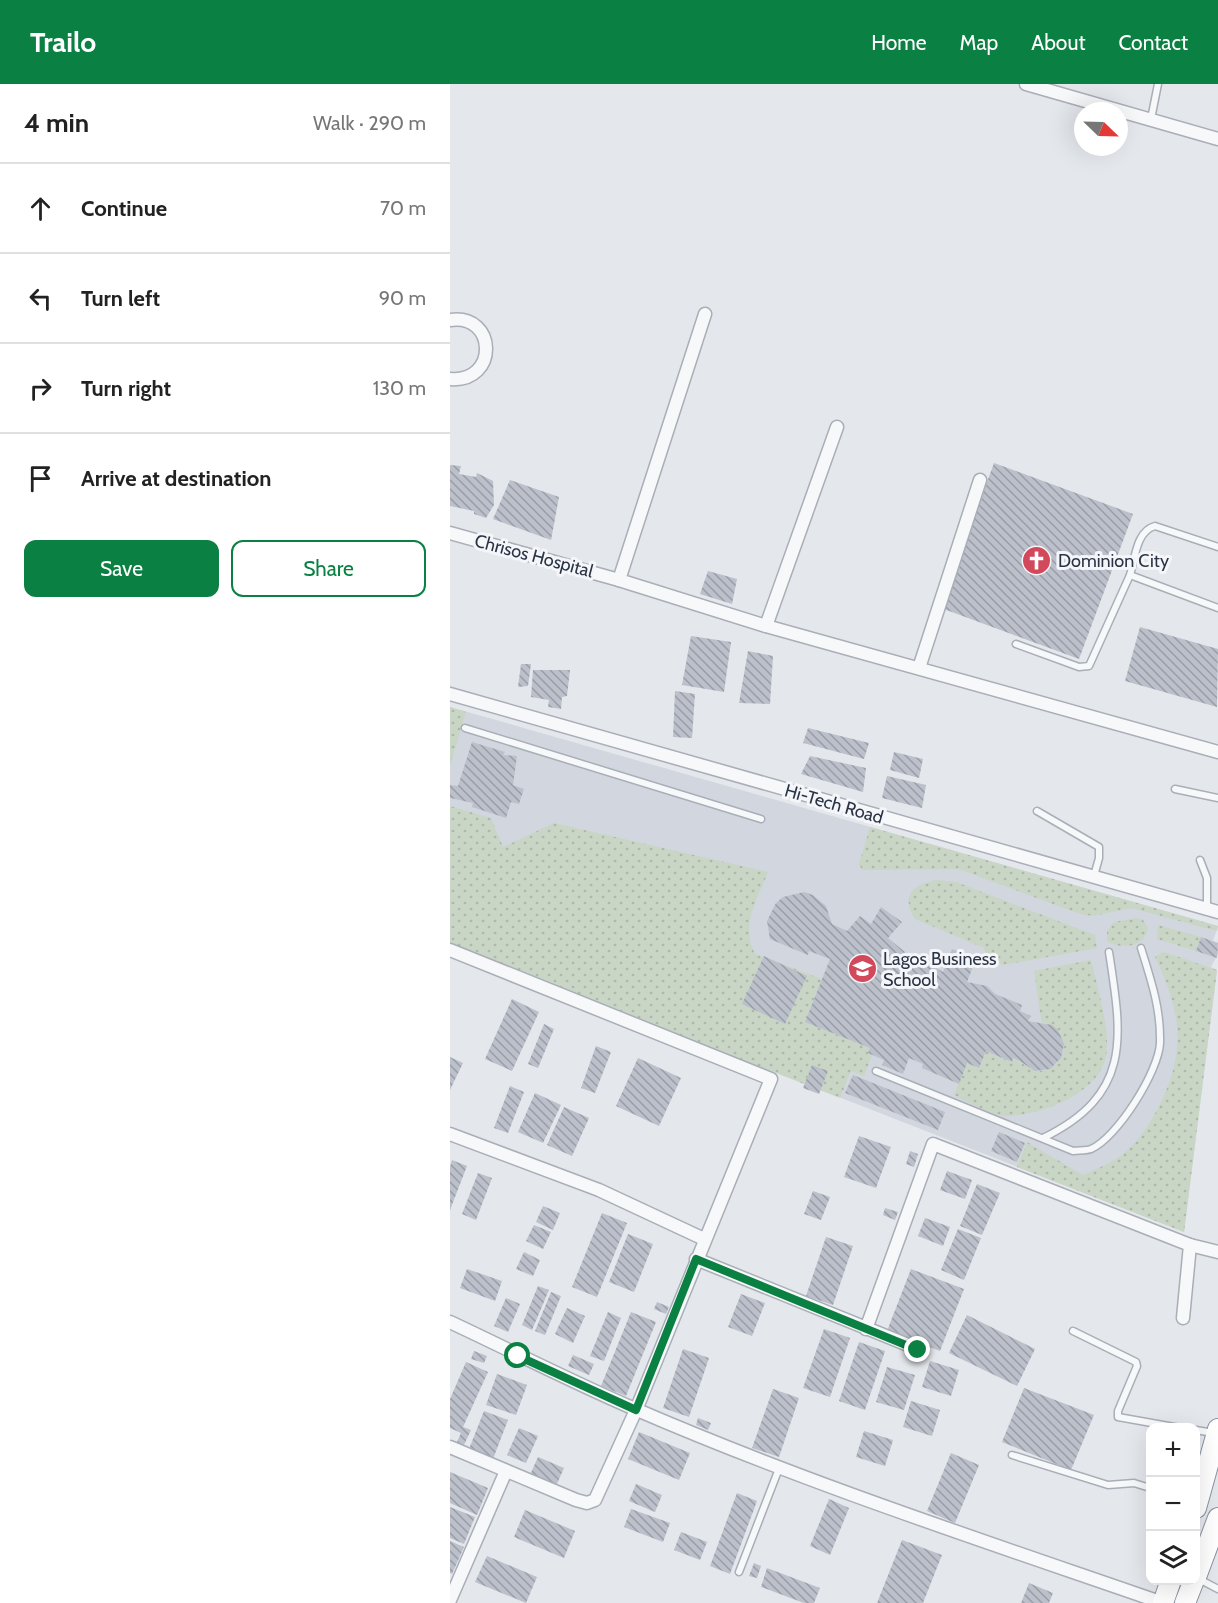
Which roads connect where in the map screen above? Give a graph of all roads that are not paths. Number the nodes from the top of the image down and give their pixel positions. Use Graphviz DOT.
graph roads {
  1 [pos="1026,84"];
  2 [pos="1158,84"];
  3 [pos="1151,120"];
  4 [pos="1218,139"];
  5 [pos="705,314"];
  6 [pos="450,320"];
  7 [pos="451,381"];
  8 [pos="837,427"];
  9 [pos="980,480"];
  10 [pos="450,533"];
  11 [pos="1218,547"];
  12 [pos="1130,575"];
  13 [pos="619,580"];
  14 [pos="1218,608"];
  15 [pos="766,626"];
  16 [pos="1016,644"];
  17 [pos="919,668"];
  18 [pos="450,694"];
  19 [pos="465,728"];
  20 [pos="1218,752"];
  21 [pos="1176,789"];
  22 [pos="1218,798"];
  23 [pos="1037,811"];
  24 [pos="760,819"];
  25 [pos="1200,860"];
  26 [pos="1094,877"];
  27 [pos="1213,910"];
  28 [pos="1141,948"];
  29 [pos="450,950"];
  30 [pos="1109,952"];
  31 [pos="876,1071"];
  32 [pos="450,1134"];
  33 [pos="1043,1138"];
  34 [pos="704,1239"];
  35 [pos="1190,1245"];
  36 [pos="1218,1252"];
  37 [pos="696,1259"];
  38 [pos="1183,1318"];
  39 [pos="450,1322"];
  40 [pos="866,1329"];
  41 [pos="1073,1331"];
  42 [pos="918,1350"];
  43 [pos="636,1410"];
  44 [pos="1152,1423"];
  45 [pos="1218,1429"];
  46 [pos="1200,1431"];
  47 [pos="1217,1434"];
  48 [pos="450,1447"];
  49 [pos="1012,1455"];
  50 [pos="780,1466"];
  51 [pos="506,1471"];
  52 [pos="1146,1487"];
  53 [pos="1200,1490"];
  54 [pos="1218,1518"];
  55 [pos="1200,1566"];
  56 [pos="739,1572"];
  57 [pos="1200,1581"];
  58 [pos="1170,1585"];
  59 [pos="1192,1585"];
  60 [pos="1218,1589"];
  61 [pos="450,1600"];
  62 [pos="1163,1603"];
  63 [pos="1185,1603"];
  1 -- 3 [label="street"];
  2 -- 3 [label="lane"];
  3 -- 4 [label="street"];
  5 -- 13 [label="street"];
  6 -- 7 [label="street"];
  8 -- 15 [label="street"];
  9 -- 17 [label="street"];
  10 -- 13 [label="street, Chrisos Hospital"];
  11 -- 12 [label="lane"];
  12 -- 14 [label="lane"];
  12 -- 16 [label="lane"];
  13 -- 15 [label="street, Chrisos Hospital"];
  15 -- 17 [label="street, Chrisos Hospital"];
  17 -- 20 [label="street, Chrisos Hospital"];
  18 -- 26 [label="street, Hi-Tech Road"];
  19 -- 24 [label="lane"];
  21 -- 22 [label="lane"];
  23 -- 26 [label="lane"];
  25 -- 27 [label="lane"];
  26 -- 27 [label="street, Hi-Tech Road"];
  28 -- 33 [label="lane"];
  29 -- 34 [label="street"];
  30 -- 33 [label="lane"];
  31 -- 33 [label="lane"];
  32 -- 34 [label="street"];
  34 -- 37 [label="street"];
  35 -- 36 [label="street"];
  35 -- 38 [label="street"];
  35 -- 40 [label="street"];
  37 -- 40 [label="street"];
  37 -- 43 [label="street"];
  39 -- 43 [label="street"];
  40 -- 42 [label="street"];
  41 -- 44 [label="lane"];
  43 -- 50 [label="street"];
  43 -- 51 [label="street"];
  45 -- 47 [label="highway"];
  46 -- 47 [label="lane"];
  47 -- 53 [label="highway"];
  48 -- 51 [label="street"];
  49 -- 52 [label="lane"];
  50 -- 56 [label="lane"];
  50 -- 62 [label="street"];
  51 -- 61 [label="street"];
  54 -- 55 [label="highway"];
  57 -- 60 [label="lane"];
  58 -- 62 [label="highway"];
  59 -- 63 [label="highway"];
}
